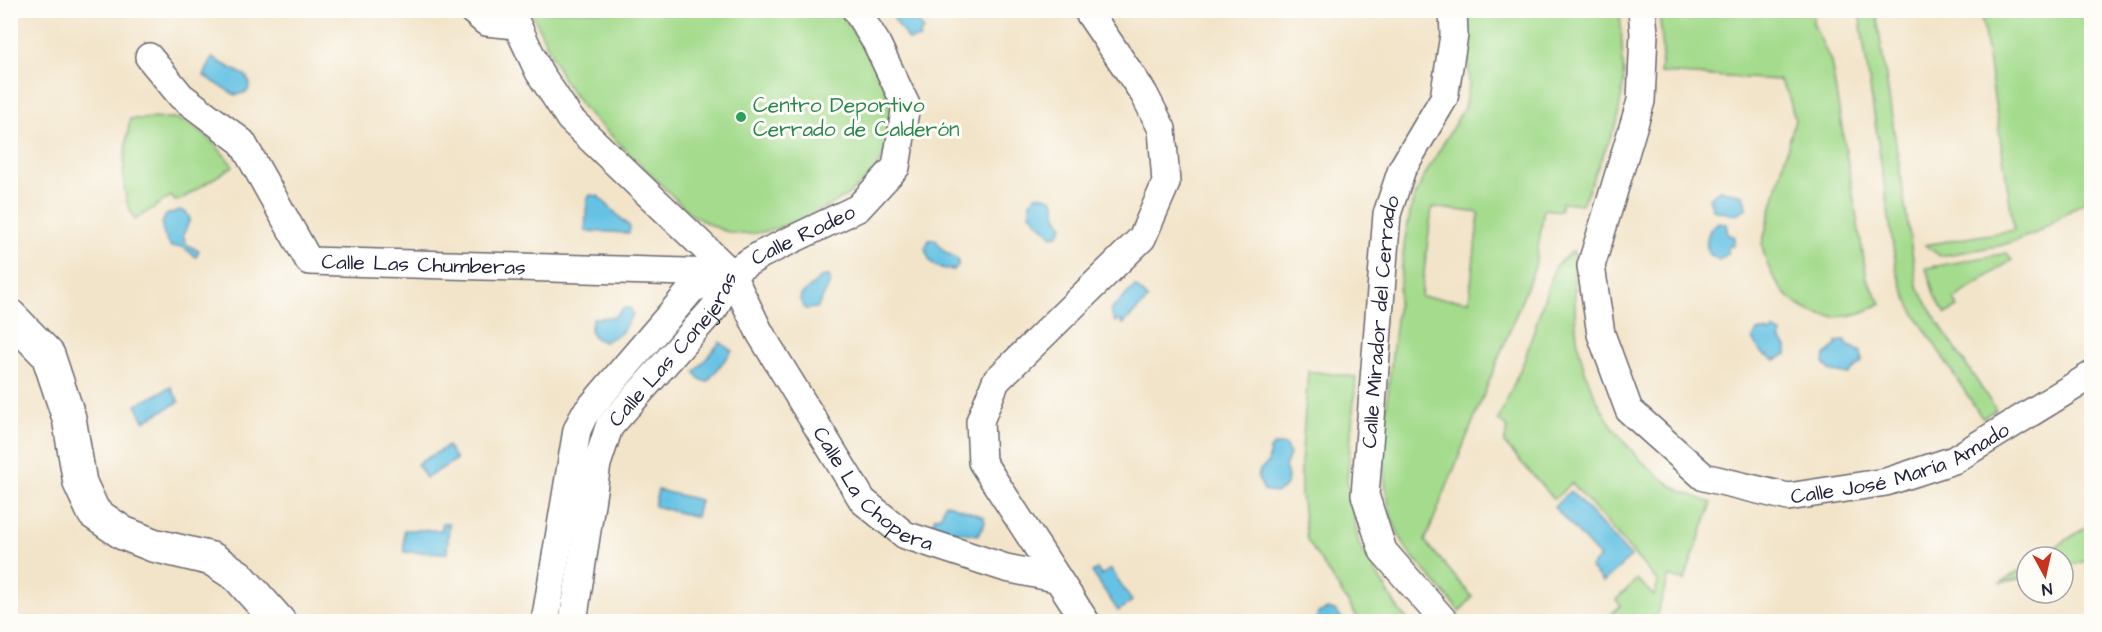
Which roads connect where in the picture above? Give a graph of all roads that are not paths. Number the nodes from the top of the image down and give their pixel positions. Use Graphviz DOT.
graph roads {
  1 [pos="472,10"];
  2 [pos="856,10"];
  3 [pos="1087,10"];
  4 [pos="1453,10"];
  5 [pos="1641,10"];
  6 [pos="513,18"];
  7 [pos="149,57"];
  8 [pos="731,273"];
  9 [pos="10,316"];
  10 [pos="2091,375"];
  11 [pos="1055,578"];
  12 [pos="279,621"];
  13 [pos="545,621"];
  14 [pos="573,621"];
  15 [pos="1086,621"];
  16 [pos="1445,621"];
  1 -- 6 [label="street"];
  2 -- 8 [label="street, Calle Rodeo"];
  3 -- 11 [label="street"];
  4 -- 16 [label="street, Calle Mirador del Cerrado"];
  5 -- 10 [label="street, Calle José María Amado"];
  6 -- 8 [label="street, Calle Rodeo"];
  7 -- 8 [label="street, Calle Las Chumberas"];
  8 -- 11 [label="street, Calle La Chopera"];
  8 -- 13 [label="street, Calle Las Conejeras"];
  8 -- 14 [label="street, Calle Las Conejeras"];
  9 -- 12 [label="street"];
  11 -- 15 [label="street"];
}
